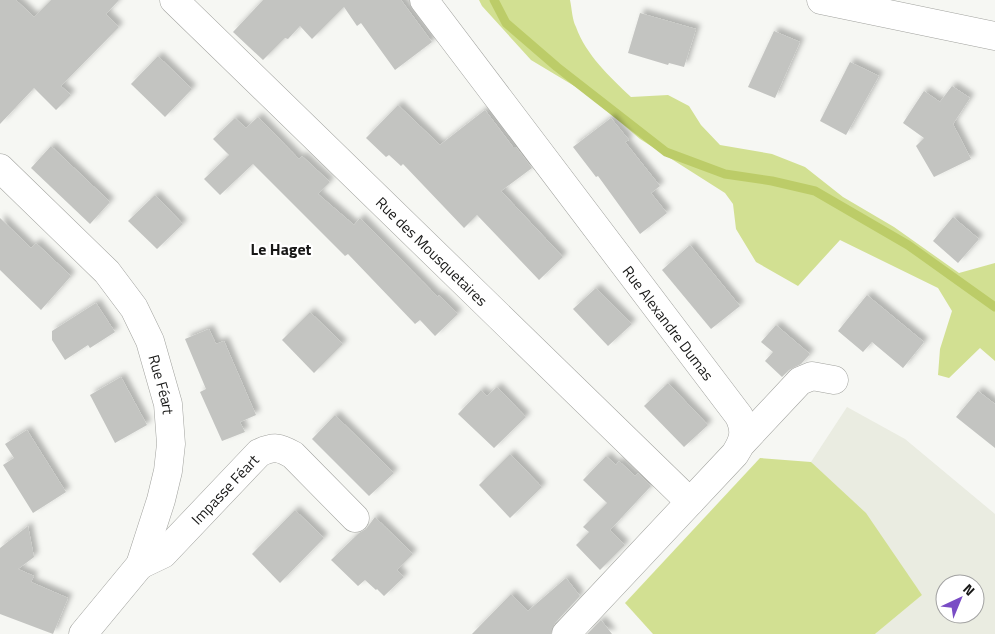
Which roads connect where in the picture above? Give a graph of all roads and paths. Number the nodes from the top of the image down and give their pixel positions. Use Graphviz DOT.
graph roads {
  1 [pos="174,0"];
  2 [pos="424,0"];
  3 [pos="821,0"];
  4 [pos="995,36"];
  5 [pos="0,168"];
  6 [pos="834,380"];
  7 [pos="742,443"];
  8 [pos="690,502"];
  9 [pos="355,518"];
  10 [pos="140,565"];
  11 [pos="83,634"];
  12 [pos="566,634"];
  1 -- 8 [label="street, Rue des Mousquetaires"];
  2 -- 7 [label="street, Rue Alexandre Dumas"];
  3 -- 4 [label="street"];
  5 -- 10 [label="street, Rue Féart"];
  6 -- 7 [label="street"];
  7 -- 8 [label="street"];
  8 -- 12 [label="street"];
  9 -- 10 [label="street, Impasse Féart"];
  10 -- 11 [label="street, Rue Féart"];
}
